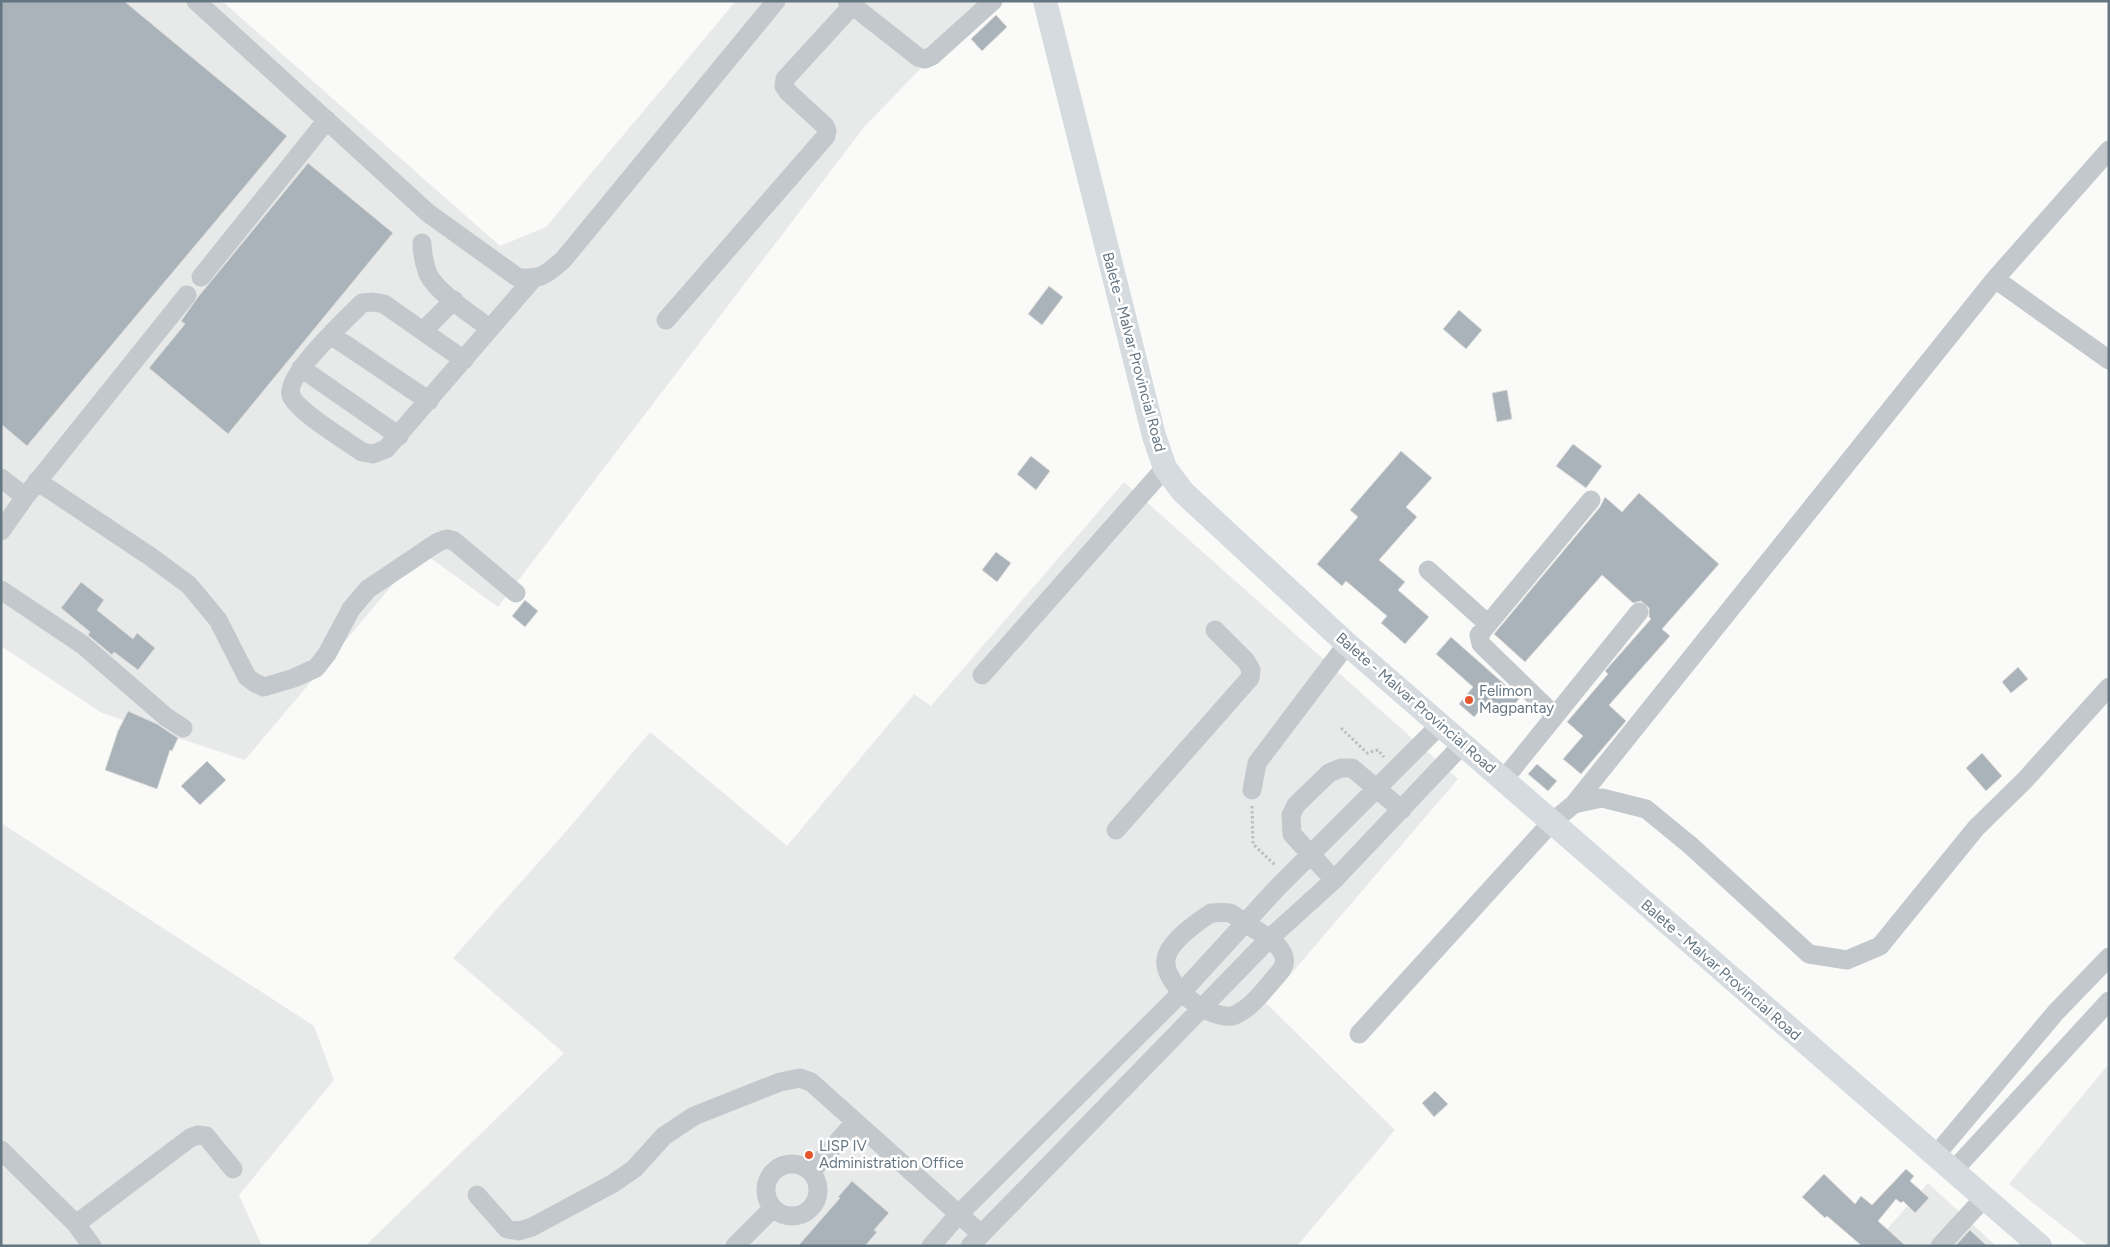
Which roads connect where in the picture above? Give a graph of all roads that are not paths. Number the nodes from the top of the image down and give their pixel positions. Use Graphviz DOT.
graph roads {
  1 [pos="196,1"];
  2 [pos="776,1"];
  3 [pos="993,1"];
  4 [pos="1045,1"];
  5 [pos="849,4"];
  6 [pos="327,120"];
  7 [pos="2109,150"];
  8 [pos="422,243"];
  9 [pos="201,277"];
  10 [pos="1995,279"];
  11 [pos="532,280"];
  12 [pos="187,295"];
  13 [pos="454,300"];
  14 [pos="666,320"];
  15 [pos="490,329"];
  16 [pos="424,330"];
  17 [pos="331,335"];
  18 [pos="464,360"];
  19 [pos="2109,360"];
  20 [pos="301,368"];
  21 [pos="429,401"];
  22 [pos="399,436"];
  23 [pos="1165,468"];
  24 [pos="1,478"];
  25 [pos="37,482"];
  26 [pos="24,497"];
  27 [pos="1591,500"];
  28 [pos="1,531"];
  29 [pos="1428,570"];
  30 [pos="1,590"];
  31 [pos="516,593"];
  32 [pos="1639,612"];
  33 [pos="1488,624"];
  34 [pos="1215,630"];
  35 [pos="1347,644"];
  36 [pos="982,675"];
  37 [pos="2109,688"];
  38 [pos="1555,716"];
  39 [pos="1441,724"];
  40 [pos="183,728"];
  41 [pos="1463,744"];
  42 [pos="1504,779"];
  43 [pos="1376,787"];
  44 [pos="1252,790"];
  45 [pos="1574,804"];
  46 [pos="1402,810"];
  47 [pos="1551,823"];
  48 [pos="1116,830"];
  49 [pos="1311,855"];
  50 [pos="1334,880"];
  51 [pos="1245,924"];
  52 [pos="1270,938"];
  53 [pos="2109,957"];
  54 [pos="1181,993"];
  55 [pos="2109,1001"];
  56 [pos="1204,1008"];
  57 [pos="1359,1034"];
  58 [pos="855,1122"];
  59 [pos="1,1150"];
  60 [pos="1944,1163"];
  61 [pos="233,1169"];
  62 [pos="811,1172"];
  63 [pos="477,1195"];
  64 [pos="1984,1198"];
  65 [pos="773,1208"];
  66 [pos="958,1215"];
  67 [pos="76,1224"];
  68 [pos="976,1240"];
  69 [pos="92,1246"];
  70 [pos="735,1246"];
  71 [pos="931,1246"];
  72 [pos="1940,1246"];
  73 [pos="2040,1246"];
  1 -- 6 [label="street"];
  2 -- 11 [label="street"];
  3 -- 5 [label="street"];
  4 -- 23 [label="main road, Balete - Malvar Provincial Road"];
  5 -- 14 [label="street"];
  6 -- 9 [label="street"];
  6 -- 11 [label="street"];
  7 -- 10 [label="street"];
  8 -- 13 [label="street"];
  10 -- 19 [label="street"];
  10 -- 45 [label="street"];
  11 -- 15 [label="street"];
  12 -- 25 [label="street"];
  13 -- 15 [label="street"];
  13 -- 16 [label="street"];
  15 -- 18 [label="street"];
  16 -- 17 [label="street"];
  16 -- 18 [label="street"];
  17 -- 20 [label="street"];
  17 -- 21 [label="street"];
  18 -- 21 [label="street"];
  20 -- 22 [label="street"];
  20 -- 22 [label="street"];
  21 -- 22 [label="street"];
  23 -- 35 [label="main road, Balete - Malvar Provincial Road"];
  23 -- 36 [label="street"];
  24 -- 26 [label="street"];
  25 -- 26 [label="street"];
  25 -- 31 [label="street"];
  26 -- 28 [label="street"];
  27 -- 33 [label="street"];
  29 -- 33 [label="street"];
  30 -- 40 [label="street"];
  32 -- 38 [label="street"];
  33 -- 38 [label="street"];
  34 -- 48 [label="street"];
  35 -- 39 [label="main road, Balete - Malvar Provincial Road"];
  35 -- 44 [label="street"];
  37 -- 45 [label="street"];
  38 -- 42 [label="street"];
  39 -- 41 [label="main road, Balete - Malvar Provincial Road"];
  39 -- 43 [label="street"];
  41 -- 42 [label="main road, Balete - Malvar Provincial Road"];
  41 -- 46 [label="street"];
  42 -- 47 [label="main road, Balete - Malvar Provincial Road"];
  43 -- 46 [label="street"];
  43 -- 49 [label="street"];
  43 -- 49 [label="street"];
  45 -- 47 [label="street"];
  46 -- 50 [label="street"];
  47 -- 57 [label="street"];
  47 -- 60 [label="main road, Balete - Malvar Provincial Road"];
  49 -- 50 [label="street"];
  49 -- 51 [label="street"];
  50 -- 52 [label="street"];
  51 -- 52 [label="street"];
  51 -- 54 [label="street"];
  51 -- 54 [label="street"];
  52 -- 56 [label="street"];
  52 -- 56 [label="street"];
  53 -- 60 [label="street"];
  54 -- 56 [label="street"];
  54 -- 66 [label="street"];
  55 -- 60 [label="street"];
  56 -- 68 [label="street"];
  58 -- 62 [label="street"];
  58 -- 63 [label="street"];
  58 -- 66 [label="street"];
  59 -- 67 [label="street"];
  60 -- 64 [label="main road, Balete - Malvar Provincial Road"];
  61 -- 67 [label="street"];
  62 -- 65 [label="street"];
  62 -- 65 [label="street"];
  64 -- 72 [label="street"];
  64 -- 73 [label="main road, Balete - Malvar Provincial Road"];
  65 -- 70 [label="street"];
  66 -- 68 [label="street"];
  66 -- 71 [label="street"];
  67 -- 69 [label="street"];
}
